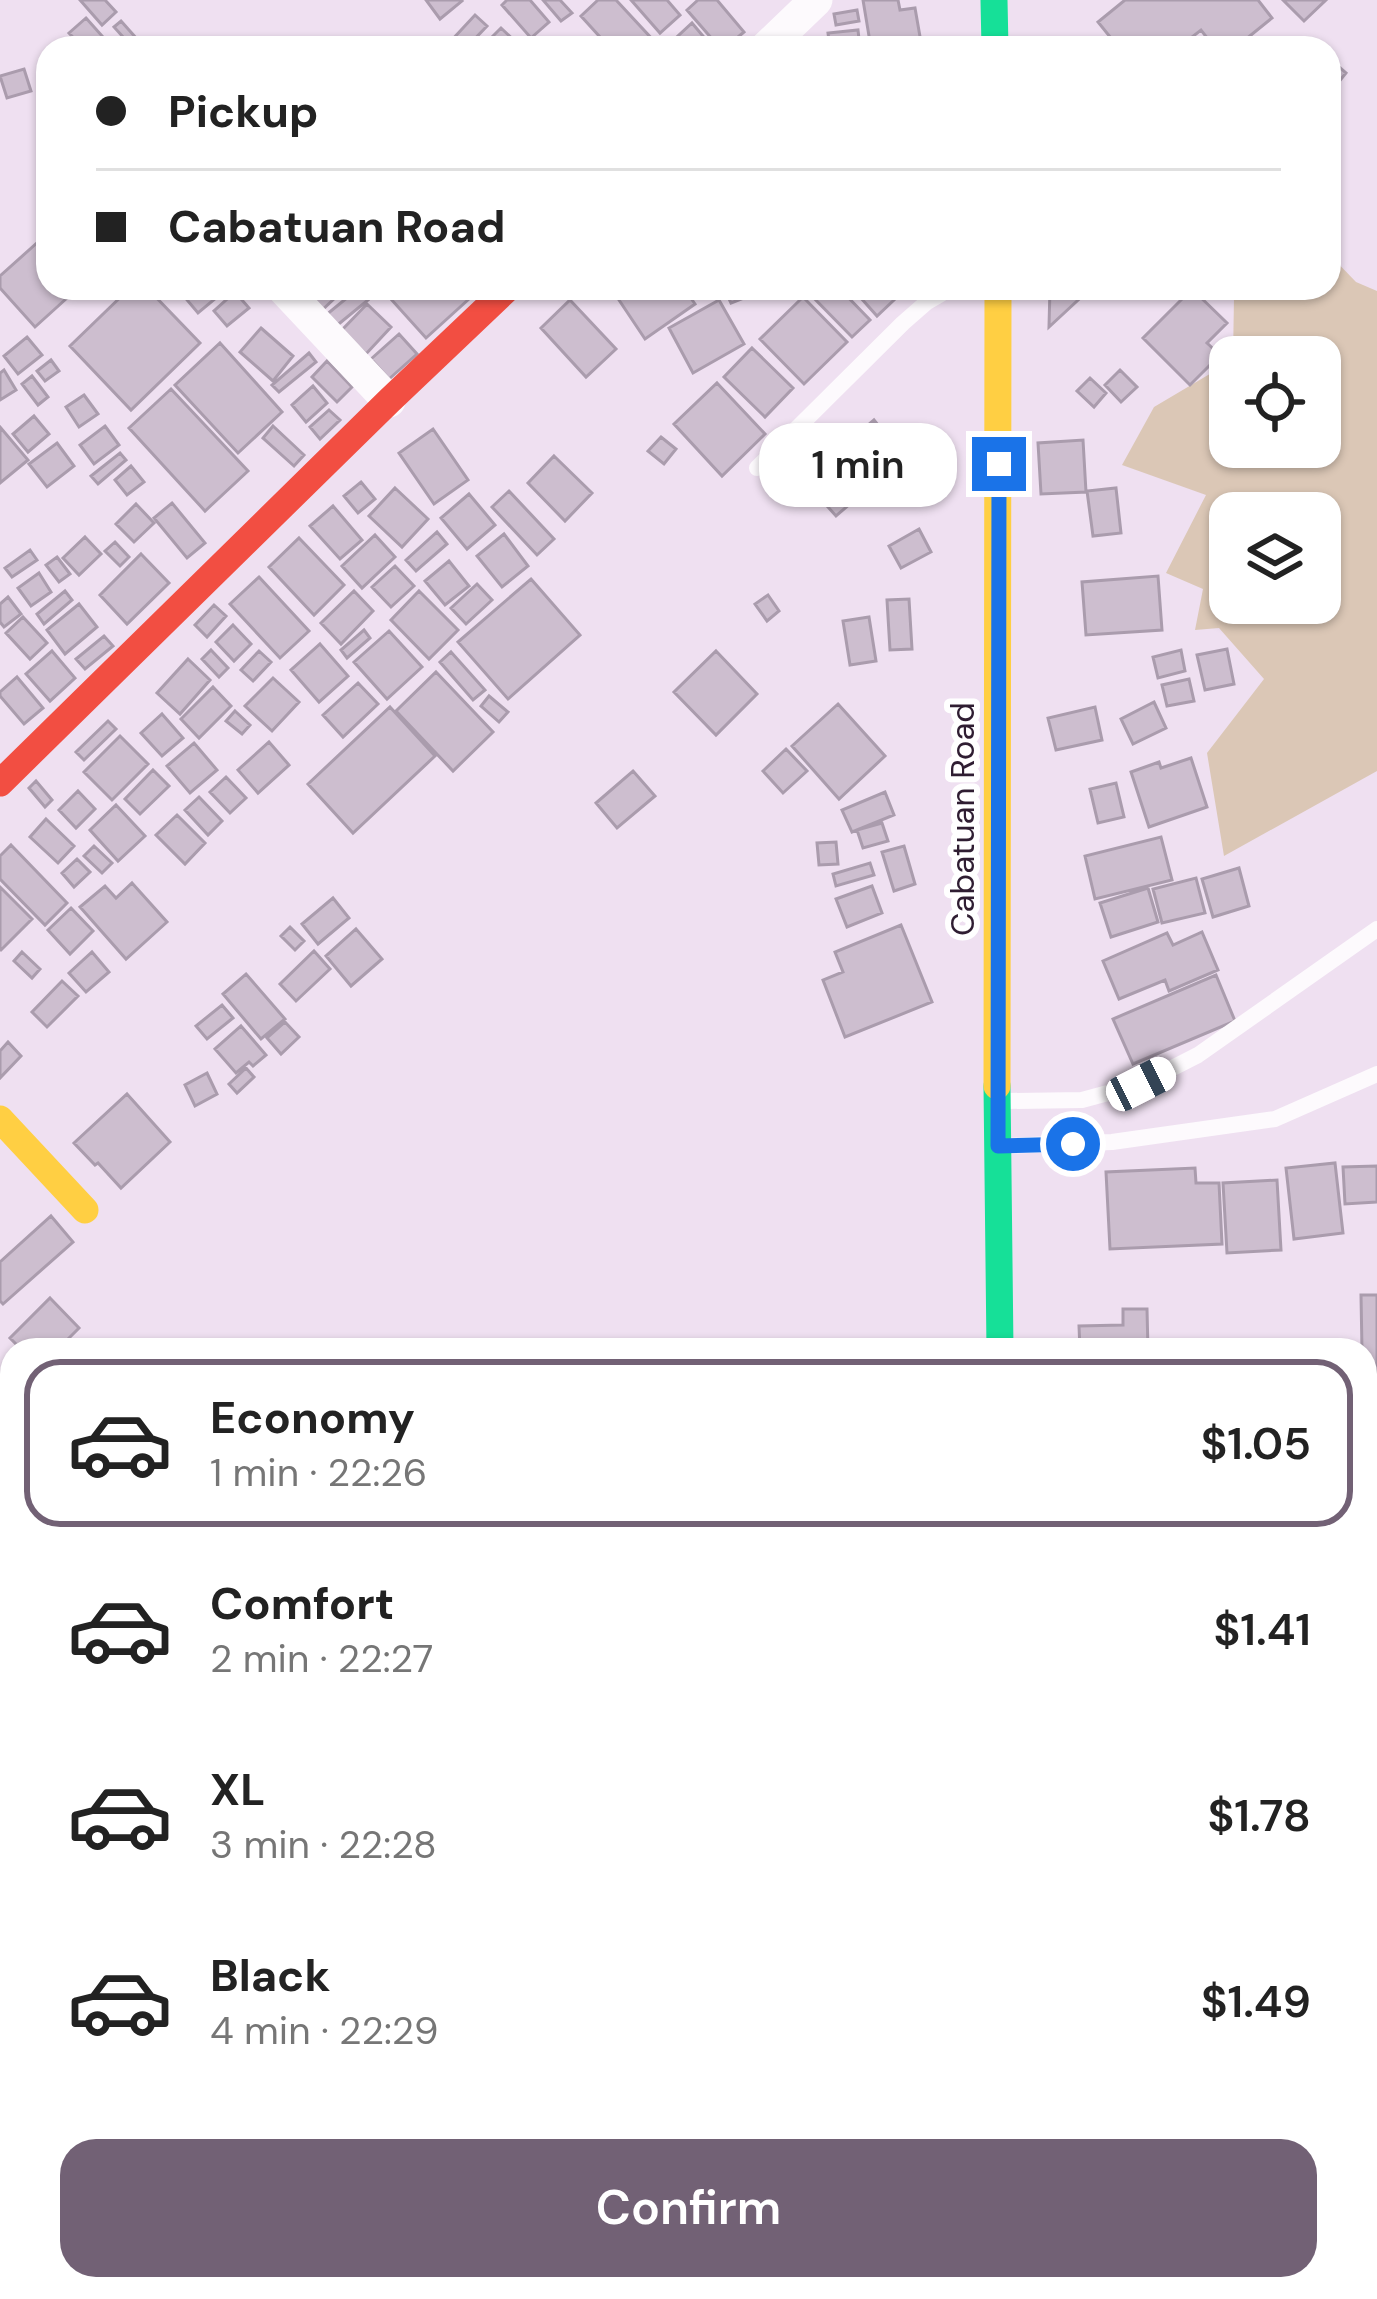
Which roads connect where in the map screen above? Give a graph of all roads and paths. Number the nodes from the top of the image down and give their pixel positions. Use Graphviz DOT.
graph roads {
  1 [pos="816,0"];
  2 [pos="994,0"];
  3 [pos="778,36"];
  4 [pos="994,36"];
  5 [pos="294,300"];
  6 [pos="495,300"];
  7 [pos="930,300"];
  8 [pos="998,300"];
  9 [pos="389,401"];
  10 [pos="757,468"];
  11 [pos="0,783"];
  12 [pos="1377,929"];
  13 [pos="1377,1074"];
  14 [pos="997,1101"];
  15 [pos="0,1119"];
  16 [pos="998,1146"];
  17 [pos="85,1210"];
  18 [pos="1000,1338"];
  1 -- 3 [label="street"];
  2 -- 4 [label="main road"];
  5 -- 9 [label="street"];
  6 -- 9 [label="main road"];
  7 -- 10 [label="lane"];
  8 -- 14 [label="main road, Cabatuan Road"];
  9 -- 11 [label="main road"];
  12 -- 14 [label="lane"];
  13 -- 16 [label="lane"];
  14 -- 16 [label="main road, Cabatuan Road"];
  15 -- 17 [label="main road"];
  16 -- 18 [label="main road, Cabatuan Road"];
}
